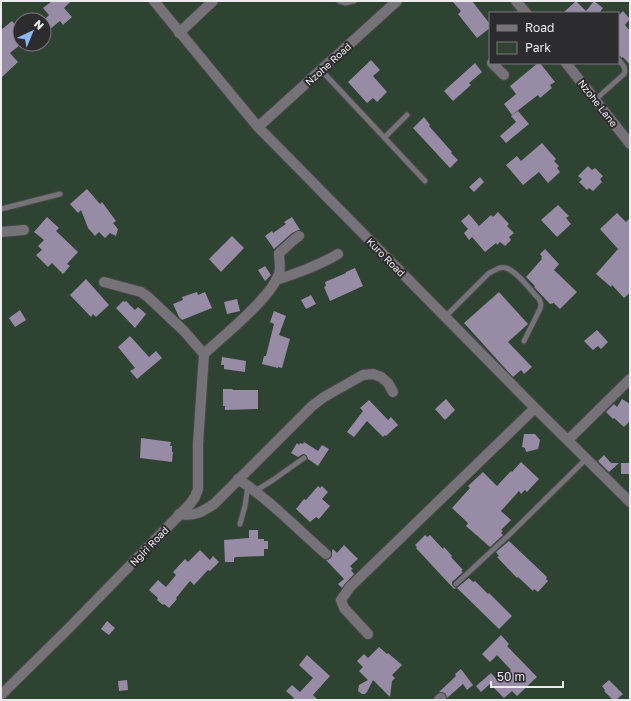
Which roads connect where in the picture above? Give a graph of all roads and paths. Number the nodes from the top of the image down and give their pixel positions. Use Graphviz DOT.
graph roads {
  1 [pos="154,1"];
  2 [pos="213,1"];
  3 [pos="339,1"];
  4 [pos="354,1"];
  5 [pos="397,1"];
  6 [pos="516,1"];
  7 [pos="525,12"];
  8 [pos="179,33"];
  9 [pos="619,60"];
  10 [pos="493,64"];
  11 [pos="567,64"];
  12 [pos="321,70"];
  13 [pos="504,75"];
  14 [pos="595,100"];
  15 [pos="408,115"];
  16 [pos="258,127"];
  17 [pos="385,137"];
  18 [pos="630,144"];
  19 [pos="425,181"];
  20 [pos="60,194"];
  21 [pos="1,210"];
  22 [pos="24,230"];
  23 [pos="1,232"];
  24 [pos="299,236"];
  25 [pos="338,254"];
  26 [pos="276,280"];
  27 [pos="104,282"];
  28 [pos="445,317"];
  29 [pos="524,341"];
  30 [pos="204,354"];
  31 [pos="630,379"];
  32 [pos="393,392"];
  33 [pos="535,408"];
  34 [pos="568,440"];
  35 [pos="304,458"];
  36 [pos="586,459"];
  37 [pos="238,479"];
  38 [pos="251,488"];
  39 [pos="630,501"];
  40 [pos="180,514"];
  41 [pos="240,524"];
  42 [pos="326,554"];
  43 [pos="456,584"];
  44 [pos="368,634"];
  45 [pos="1,695"];
  1 -- 8 [label="street, Kuro Road"];
  2 -- 8 [label="street"];
  3 -- 4 [label="lane"];
  5 -- 12 [label="street, Nzohe Road"];
  6 -- 7 [label="street"];
  8 -- 16 [label="street, Kuro Road"];
  9 -- 14 [label="lane"];
  10 -- 13 [label="street"];
  11 -- 14 [label="street, Nzohe Lane"];
  12 -- 16 [label="street, Nzohe Road"];
  12 -- 17 [label="lane"];
  14 -- 18 [label="street, Nzohe Lane"];
  15 -- 17 [label="lane"];
  16 -- 28 [label="street, Kuro Road"];
  17 -- 19 [label="lane"];
  20 -- 21 [label="lane"];
  22 -- 23 [label="street"];
  24 -- 26 [label="street"];
  25 -- 26 [label="street"];
  26 -- 30 [label="street"];
  27 -- 30 [label="street"];
  28 -- 29 [label="lane"];
  28 -- 33 [label="street, Kuro Road"];
  30 -- 40 [label="street, Ngiri Road"];
  31 -- 34 [label="street"];
  32 -- 37 [label="street"];
  33 -- 34 [label="street, Kuro Road"];
  33 -- 44 [label="street"];
  34 -- 36 [label="street, Kuro Road"];
  35 -- 38 [label="lane"];
  36 -- 39 [label="street, Kuro Road"];
  36 -- 43 [label="lane"];
  37 -- 38 [label="street"];
  37 -- 40 [label="street"];
  38 -- 41 [label="lane"];
  38 -- 42 [label="street"];
  40 -- 45 [label="street, Ngiri Road"];
}
